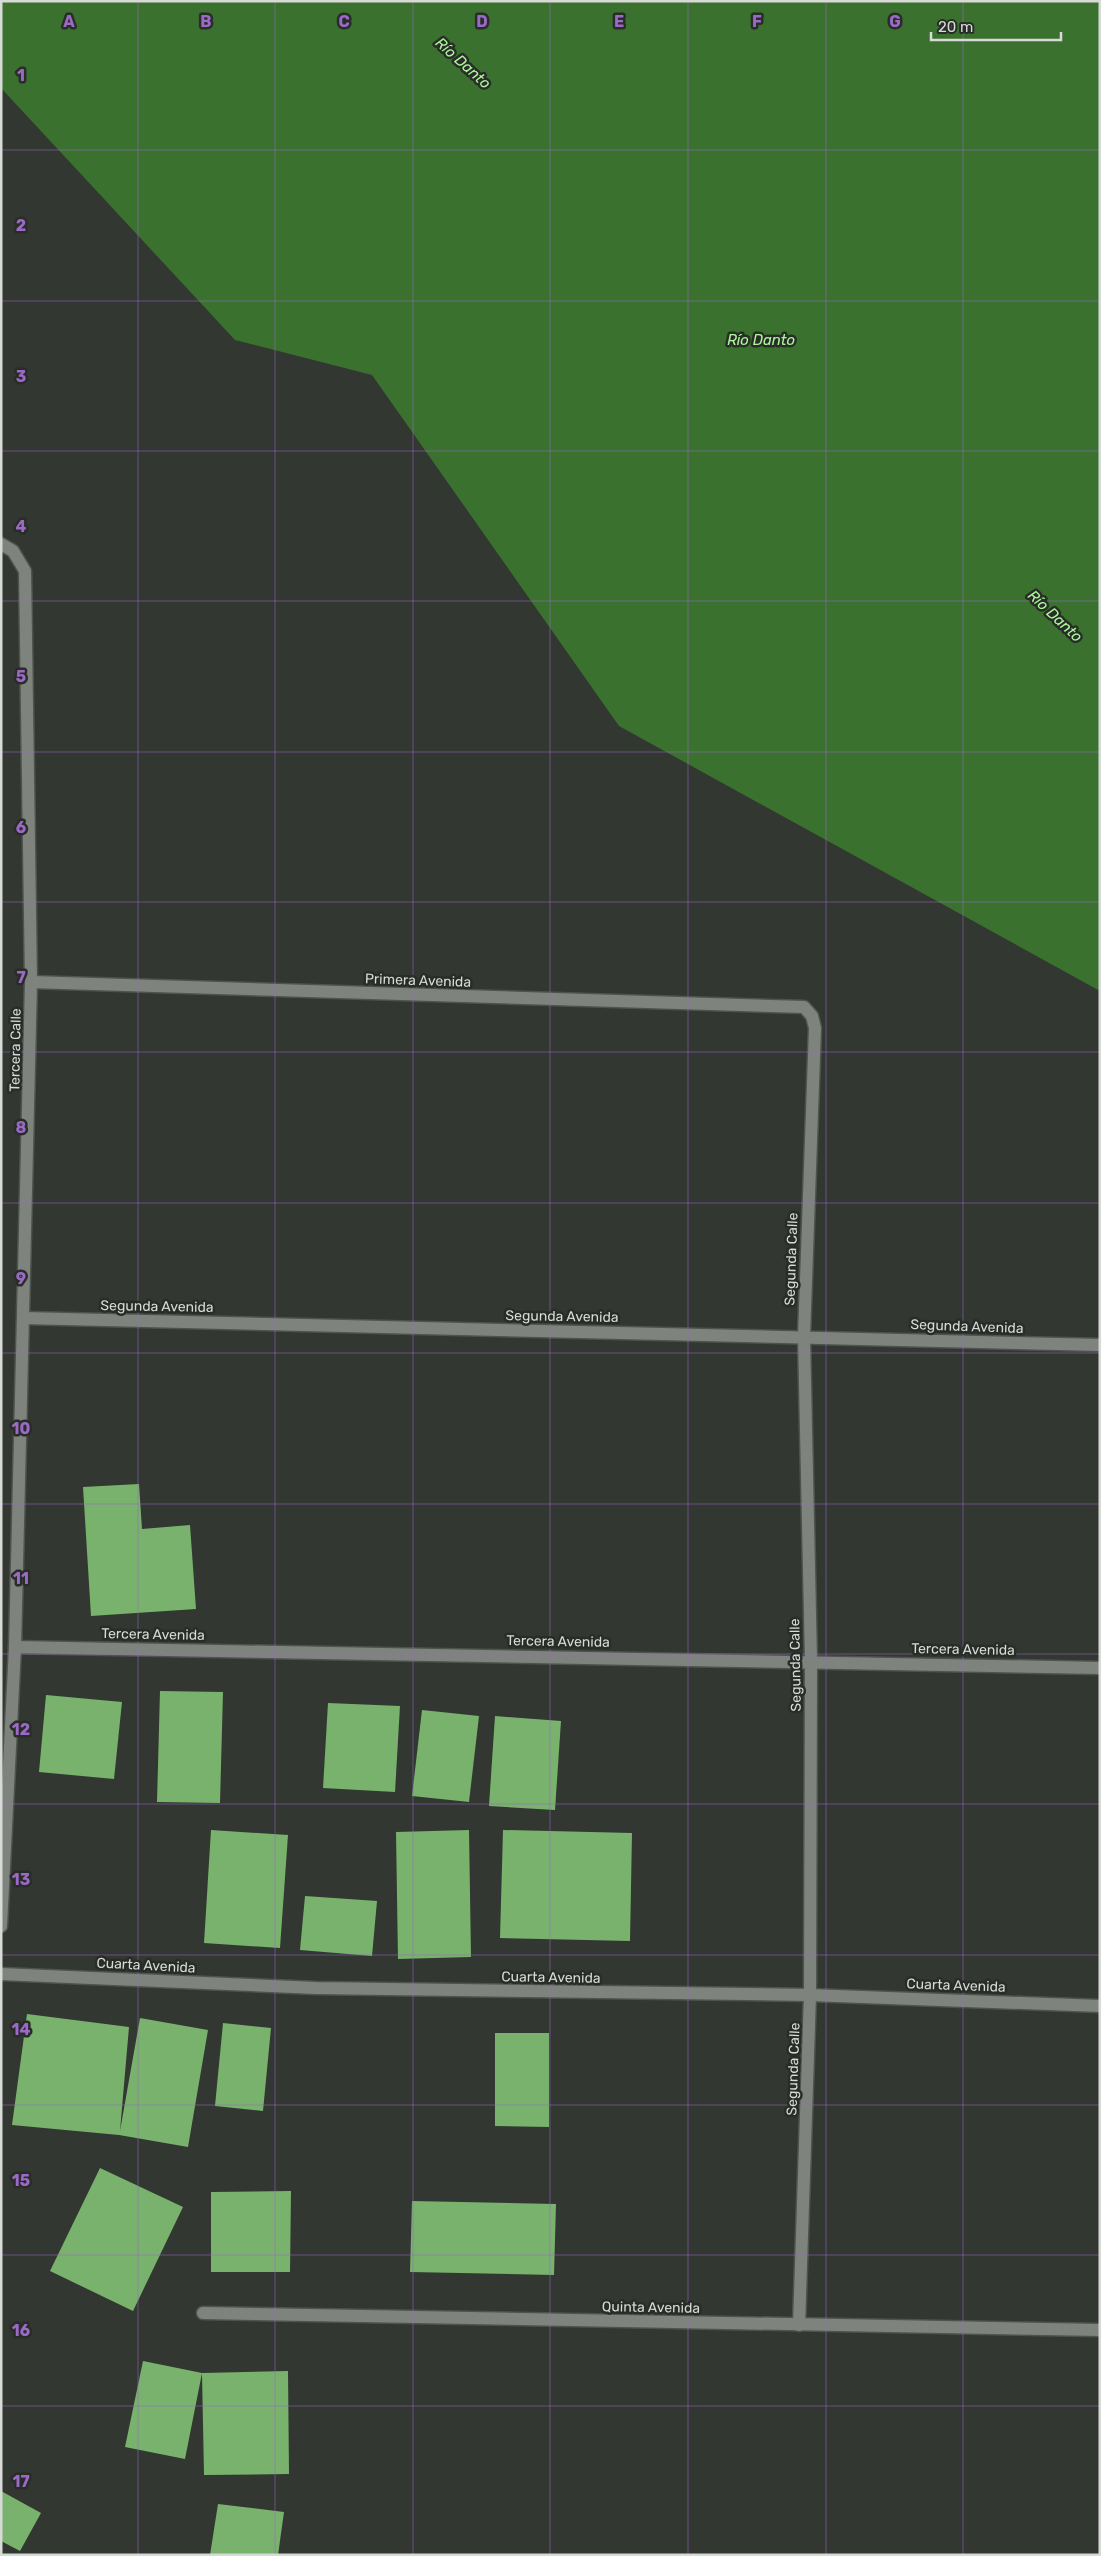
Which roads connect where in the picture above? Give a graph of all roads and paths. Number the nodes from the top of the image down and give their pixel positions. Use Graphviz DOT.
graph roads {
  1 [pos="1,544"];
  2 [pos="31,982"];
  3 [pos="804,1008"];
  4 [pos="24,1318"];
  5 [pos="804,1336"];
  6 [pos="1100,1345"];
  7 [pos="15,1647"];
  8 [pos="811,1660"];
  9 [pos="1100,1668"];
  10 [pos="1,1926"];
  11 [pos="1,1974"];
  12 [pos="810,1995"];
  13 [pos="1100,2006"];
  14 [pos="203,2313"];
  15 [pos="799,2325"];
  16 [pos="1100,2330"];
  1 -- 2 [label="street, Tercera Calle"];
  2 -- 3 [label="street, Primera Avenida"];
  2 -- 4 [label="street, Tercera Calle"];
  3 -- 5 [label="street, Segunda Calle"];
  4 -- 5 [label="street, Segunda Avenida"];
  4 -- 7 [label="street, Tercera Calle"];
  5 -- 6 [label="street, Segunda Avenida"];
  5 -- 8 [label="street, Segunda Calle"];
  7 -- 8 [label="street, Tercera Avenida"];
  7 -- 10 [label="street, Tercera Calle"];
  8 -- 9 [label="street, Tercera Avenida"];
  8 -- 12 [label="street, Segunda Calle"];
  11 -- 12 [label="street, Cuarta Avenida"];
  12 -- 13 [label="street, Cuarta Avenida"];
  12 -- 15 [label="street, Segunda Calle"];
  14 -- 15 [label="street, Quinta Avenida"];
  15 -- 16 [label="street, Quinta Avenida"];
}
